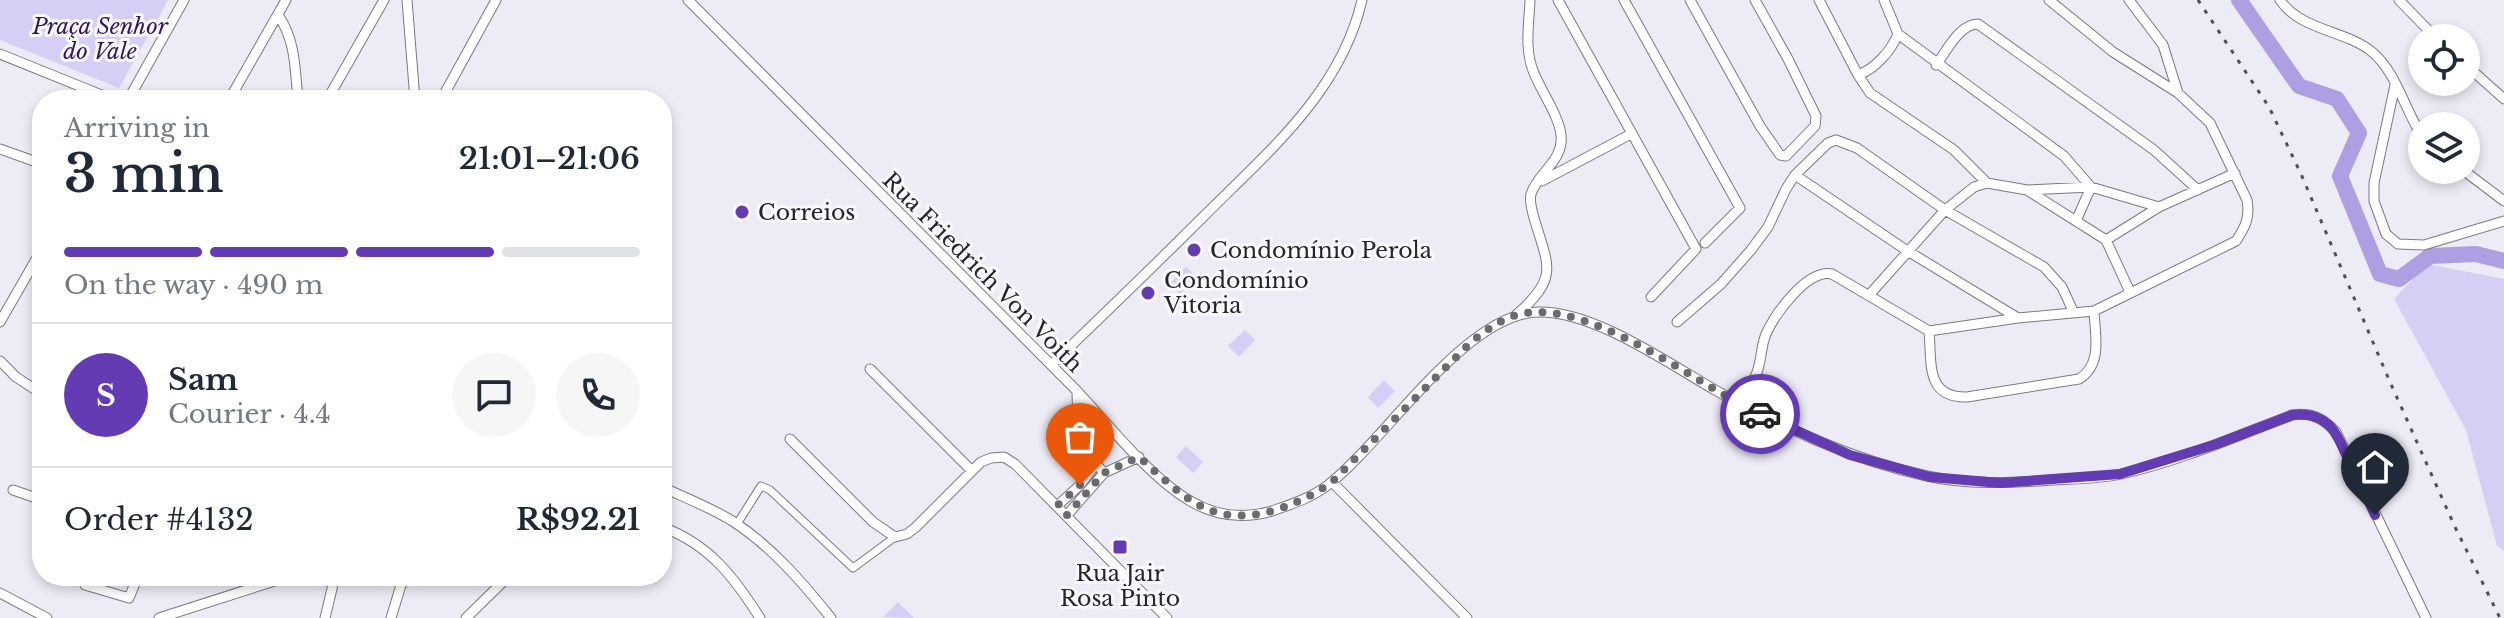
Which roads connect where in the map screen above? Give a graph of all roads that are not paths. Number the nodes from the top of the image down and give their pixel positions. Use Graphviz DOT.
graph roads {
  1 [pos="184,0"];
  2 [pos="286,0"];
  3 [pos="384,0"];
  4 [pos="407,0"];
  5 [pos="496,0"];
  6 [pos="688,0"];
  7 [pos="1362,0"];
  8 [pos="1530,0"];
  9 [pos="1558,0"];
  10 [pos="1624,0"];
  11 [pos="1690,0"];
  12 [pos="1755,0"];
  13 [pos="1819,0"];
  14 [pos="1884,0"];
  15 [pos="2049,0"];
  16 [pos="2129,0"];
  17 [pos="2281,0"];
  18 [pos="2399,0"];
  19 [pos="278,15"];
  20 [pos="2422,24"];
  21 [pos="1898,34"];
  22 [pos="0,54"];
  23 [pos="1936,65"];
  24 [pos="1858,75"];
  25 [pos="2480,78"];
  26 [pos="2395,85"];
  27 [pos="89,90"];
  28 [pos="134,90"];
  29 [pos="235,90"];
  30 [pos="297,90"];
  31 [pos="333,90"];
  32 [pos="414,90"];
  33 [pos="446,90"];
  34 [pos="2178,93"];
  35 [pos="2504,99"];
  36 [pos="2409,112"];
  37 [pos="1631,134"];
  38 [pos="0,149"];
  39 [pos="32,160"];
  40 [pos="2235,173"];
  41 [pos="1795,175"];
  42 [pos="1987,183"];
  43 [pos="2480,183"];
  44 [pos="1536,185"];
  45 [pos="2091,187"];
  46 [pos="2027,190"];
  47 [pos="2198,190"];
  48 [pos="2504,201"];
  49 [pos="2159,207"];
  50 [pos="1945,210"];
  51 [pos="2076,221"];
  52 [pos="2504,221"];
  53 [pos="2106,240"];
  54 [pos="1705,243"];
  55 [pos="1906,250"];
  56 [pos="32,266"];
  57 [pos="2130,292"];
  58 [pos="1870,294"];
  59 [pos="1651,297"];
  60 [pos="2073,311"];
  61 [pos="2094,311"];
  62 [pos="1515,316"];
  63 [pos="2018,318"];
  64 [pos="0,322"];
  65 [pos="1677,322"];
  66 [pos="1929,331"];
  67 [pos="0,361"];
  68 [pos="1051,365"];
  69 [pos="870,369"];
  70 [pos="32,387"];
  71 [pos="1077,391"];
  72 [pos="1736,402"];
  73 [pos="790,439"];
  74 [pos="1139,457"];
  75 [pos="1096,464"];
  76 [pos="972,471"];
  77 [pos="1104,473"];
  78 [pos="1332,482"];
  79 [pos="13,490"];
  80 [pos="672,492"];
  81 [pos="32,497"];
  82 [pos="1058,505"];
  83 [pos="1067,515"];
  84 [pos="737,524"];
  85 [pos="672,531"];
  86 [pos="898,537"];
  87 [pos="88,586"];
  88 [pos="135,586"];
  89 [pos="259,586"];
  90 [pos="333,586"];
  91 [pos="401,586"];
  92 [pos="499,586"];
  93 [pos="0,593"];
  94 [pos="1160,616"];
  95 [pos="47,618"];
  96 [pos="159,618"];
  97 [pos="325,618"];
  98 [pos="391,618"];
  99 [pos="466,618"];
  100 [pos="760,618"];
  101 [pos="831,618"];
  102 [pos="1467,618"];
  103 [pos="2426,618"];
  1 -- 28 [label="street"];
  2 -- 19 [label="street"];
  3 -- 31 [label="street"];
  4 -- 32 [label="street"];
  5 -- 33 [label="street"];
  6 -- 68 [label="street, Rua Friedrich Von Voith"];
  7 -- 68 [label="street"];
  8 -- 44 [label="street"];
  9 -- 37 [label="street"];
  10 -- 54 [label="street"];
  11 -- 12 [label="street"];
  13 -- 24 [label="street"];
  14 -- 21 [label="street"];
  15 -- 34 [label="street"];
  16 -- 34 [label="street"];
  17 -- 26 [label="street"];
  18 -- 20 [label="street"];
  19 -- 29 [label="street"];
  19 -- 30 [label="street"];
  21 -- 23 [label="street"];
  21 -- 24 [label="street"];
  22 -- 27 [label="street"];
  23 -- 45 [label="street"];
  23 -- 47 [label="street"];
  24 -- 42 [label="street"];
  25 -- 35 [label="street"];
  26 -- 36 [label="street"];
  26 -- 52 [label="street"];
  34 -- 40 [label="street"];
  37 -- 44 [label="street"];
  37 -- 59 [label="street"];
  38 -- 39 [label="street"];
  40 -- 47 [label="street"];
  40 -- 57 [label="street"];
  41 -- 50 [label="street"];
  41 -- 55 [label="street"];
  41 -- 65 [label="street"];
  42 -- 46 [label="street"];
  42 -- 50 [label="street"];
  43 -- 48 [label="street"];
  44 -- 62 [label="street"];
  45 -- 46 [label="street"];
  45 -- 49 [label="street"];
  45 -- 51 [label="street"];
  46 -- 51 [label="street"];
  47 -- 49 [label="street"];
  49 -- 53 [label="street"];
  50 -- 55 [label="street"];
  50 -- 60 [label="street"];
  51 -- 53 [label="street"];
  53 -- 57 [label="street"];
  55 -- 58 [label="street"];
  55 -- 63 [label="street"];
  56 -- 64 [label="street"];
  57 -- 61 [label="street"];
  58 -- 66 [label="street"];
  58 -- 72 [label="street"];
  60 -- 61 [label="street"];
  60 -- 63 [label="street"];
  61 -- 66 [label="street"];
  62 -- 72 [label="street, Rua Friedrich Von Voith"];
  62 -- 78 [label="street, Rua Friedrich Von Voith"];
  63 -- 66 [label="street"];
  67 -- 70 [label="street"];
  68 -- 71 [label="street, Rua Friedrich Von Voith"];
  69 -- 76 [label="street"];
  71 -- 74 [label="street, Rua Friedrich Von Voith"];
  71 -- 75 [label="street"];
  72 -- 103 [label="street, Rua Friedrich Von Voith"];
  73 -- 86 [label="street"];
  74 -- 77 [label="street"];
  74 -- 78 [label="street, Rua Friedrich Von Voith"];
  75 -- 77 [label="street"];
  75 -- 82 [label="street"];
  76 -- 82 [label="street"];
  76 -- 86 [label="street"];
  77 -- 83 [label="street"];
  78 -- 102 [label="street"];
  79 -- 81 [label="street"];
  80 -- 84 [label="street"];
  82 -- 83 [label="street"];
  83 -- 94 [label="street"];
  84 -- 86 [label="street"];
  84 -- 101 [label="street"];
  85 -- 100 [label="street"];
  87 -- 88 [label="street"];
  89 -- 96 [label="street"];
  90 -- 97 [label="street"];
  91 -- 98 [label="street"];
  92 -- 99 [label="street"];
  93 -- 95 [label="street"];
}
